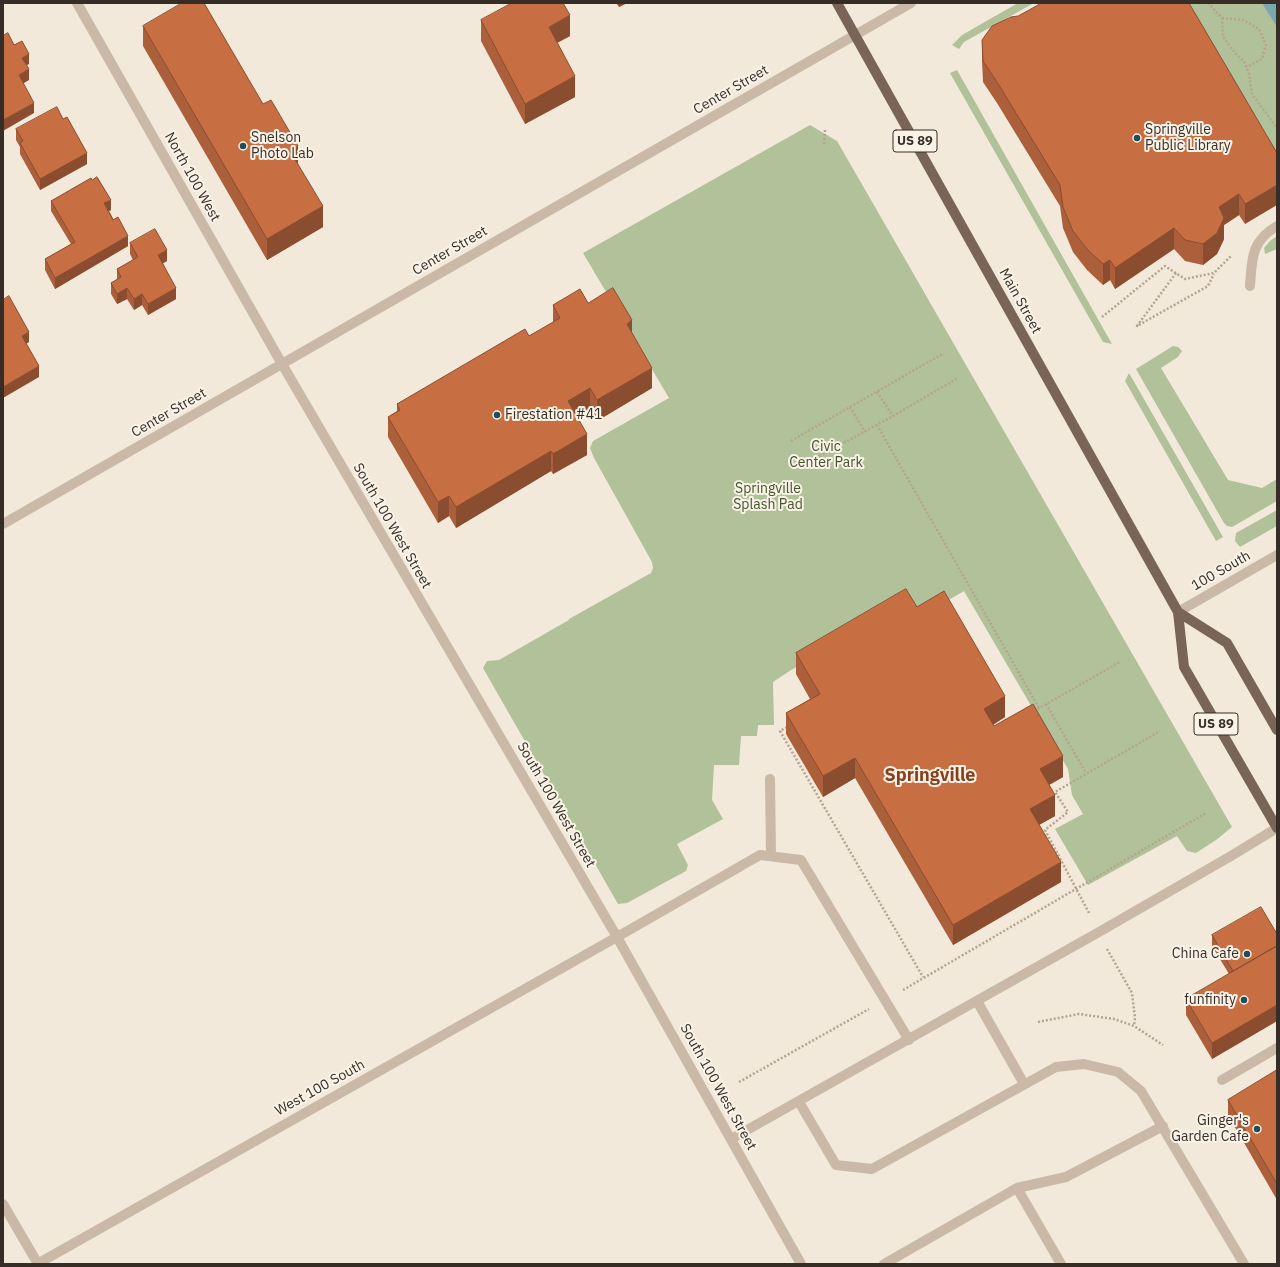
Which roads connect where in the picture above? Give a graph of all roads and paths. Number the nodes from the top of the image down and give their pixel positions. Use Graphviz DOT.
graph roads {
  1 [pos="77,3"];
  2 [pos="837,3"];
  3 [pos="911,3"];
  4 [pos="1207,3"];
  5 [pos="1222,18"];
  6 [pos="855,35"];
  7 [pos="1247,67"];
  8 [pos="1277,128"];
  9 [pos="825,130"];
  10 [pos="824,144"];
  11 [pos="1277,226"];
  12 [pos="1234,250"];
  13 [pos="1176,273"];
  14 [pos="1214,273"];
  15 [pos="1250,286"];
  16 [pos="1102,317"];
  17 [pos="944,353"];
  18 [pos="282,364"];
  19 [pos="958,378"];
  20 [pos="877,392"];
  21 [pos="850,407"];
  22 [pos="893,416"];
  23 [pos="877,425"];
  24 [pos="864,432"];
  25 [pos="791,441"];
  26 [pos="805,464"];
  27 [pos="3,524"];
  28 [pos="1277,555"];
  29 [pos="1178,612"];
  30 [pos="1120,662"];
  31 [pos="1046,704"];
  32 [pos="1039,708"];
  33 [pos="1033,712"];
  34 [pos="792,724"];
  35 [pos="1277,730"];
  36 [pos="1160,731"];
  37 [pos="1086,774"];
  38 [pos="770,779"];
  39 [pos="1206,813"];
  40 [pos="1277,828"];
  41 [pos="771,856"];
  42 [pos="1076,889"];
  43 [pos="1089,913"];
  44 [pos="617,937"];
  45 [pos="1105,945"];
  46 [pos="923,977"];
  47 [pos="885,1000"];
  48 [pos="976,1001"];
  49 [pos="1038,1022"];
  50 [pos="1134,1026"];
  51 [pos="909,1040"];
  52 [pos="1163,1045"];
  53 [pos="1277,1048"];
  54 [pos="1222,1080"];
  55 [pos="739,1082"];
  56 [pos="1024,1084"];
  57 [pos="799,1102"];
  58 [pos="1164,1126"];
  59 [pos="731,1139"];
  60 [pos="1017,1188"];
  61 [pos="3,1204"];
  62 [pos="37,1264"];
  63 [pos="801,1264"];
  64 [pos="884,1264"];
  65 [pos="1061,1264"];
  66 [pos="1244,1264"];
  1 -- 18 [label="street, North 100 West"];
  2 -- 6 [label="main road, Main Street / US 89"];
  3 -- 6 [label="street, Center Street"];
  4 -- 5 [label="path"];
  5 -- 7 [label="path"];
  5 -- 7 [label="path"];
  6 -- 18 [label="street, Center Street"];
  6 -- 29 [label="main road, Main Street / US 89"];
  7 -- 8 [label="path"];
  9 -- 10 [label="path"];
  11 -- 15 [label="street"];
  12 -- 14 [label="path"];
  13 -- 14 [label="path"];
  13 -- 14 [label="path"];
  13 -- 16 [label="path"];
  17 -- 20 [label="path"];
  18 -- 27 [label="street, Center Street"];
  18 -- 44 [label="street, South 100 West Street"];
  19 -- 22 [label="path"];
  20 -- 21 [label="path"];
  20 -- 22 [label="path"];
  21 -- 24 [label="path"];
  21 -- 25 [label="path"];
  22 -- 23 [label="path"];
  23 -- 24 [label="path"];
  23 -- 32 [label="path"];
  24 -- 26 [label="path"];
  28 -- 29 [label="street, 100 South"];
  29 -- 35 [label="main road, Main Street / US 89"];
  29 -- 40 [label="main road, Main Street / US 89"];
  30 -- 31 [label="path"];
  31 -- 32 [label="path"];
  31 -- 37 [label="path"];
  32 -- 33 [label="path"];
  34 -- 46 [label="path"];
  36 -- 37 [label="path"];
  37 -- 42 [label="path"];
  38 -- 41 [label="street"];
  39 -- 42 [label="path"];
  40 -- 48 [label="street"];
  41 -- 44 [label="street, West 100 South"];
  41 -- 47 [label="street, West 100 South"];
  42 -- 43 [label="path"];
  42 -- 46 [label="path"];
  44 -- 59 [label="street, South 100 West Street"];
  44 -- 62 [label="street, West 100 South"];
  45 -- 50 [label="path"];
  46 -- 47 [label="path"];
  47 -- 51 [label="street"];
  47 -- 55 [label="path"];
  48 -- 51 [label="street"];
  48 -- 56 [label="street"];
  49 -- 50 [label="path"];
  50 -- 52 [label="path"];
  51 -- 57 [label="street"];
  53 -- 54 [label="street"];
  56 -- 57 [label="street"];
  56 -- 58 [label="street"];
  57 -- 59 [label="street"];
  58 -- 60 [label="street"];
  58 -- 66 [label="street"];
  59 -- 63 [label="street, South 100 West Street"];
  60 -- 64 [label="street"];
  60 -- 65 [label="street"];
  61 -- 62 [label="street"];
}
